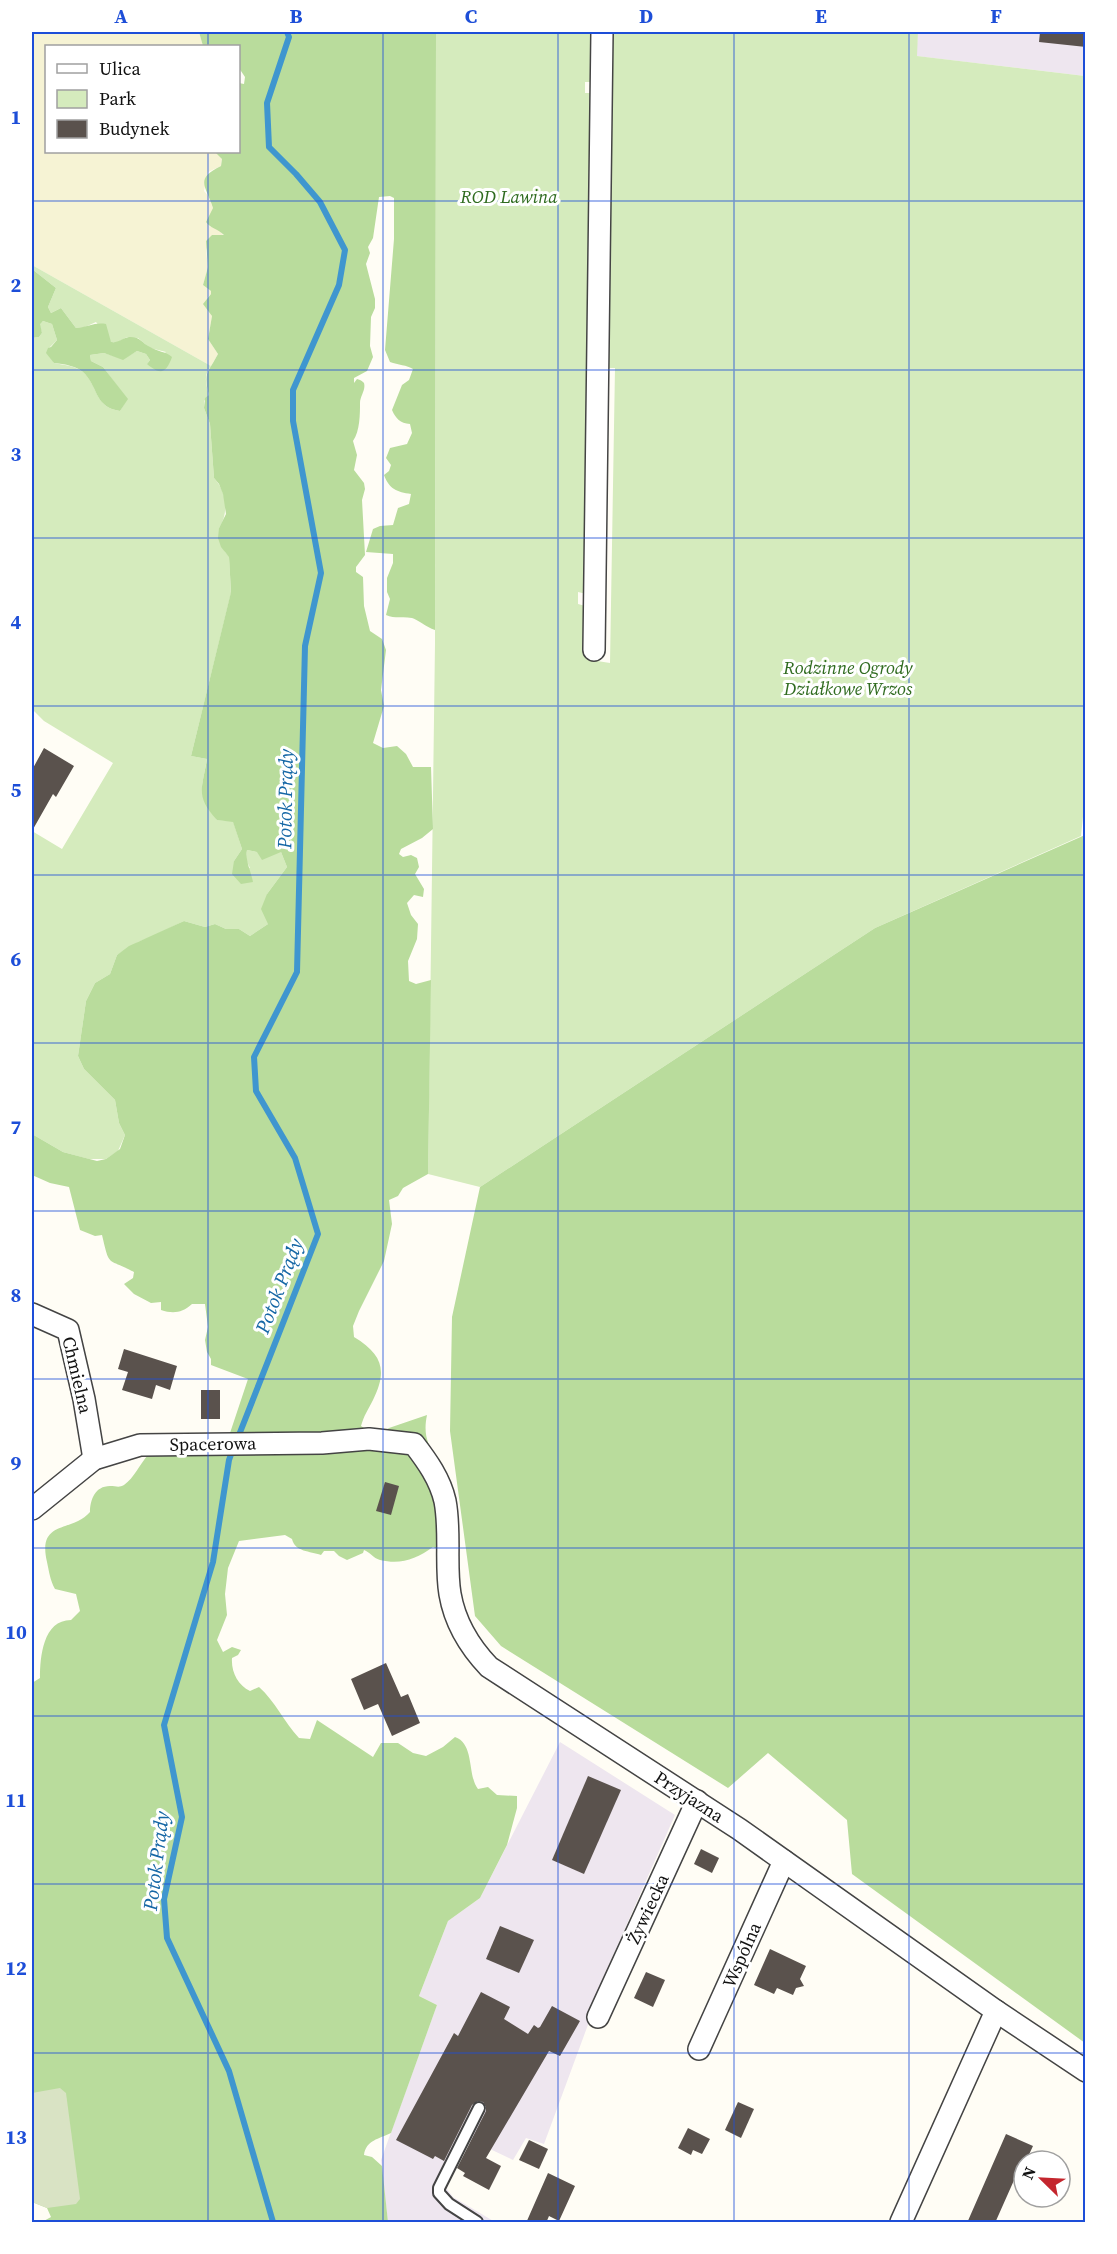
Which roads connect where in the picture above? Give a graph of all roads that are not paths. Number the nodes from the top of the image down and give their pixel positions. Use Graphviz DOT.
graph roads {
  1 [pos="602,32"];
  2 [pos="594,650"];
  3 [pos="32,1314"];
  4 [pos="414,1444"];
  5 [pos="94,1459"];
  6 [pos="32,1509"];
  7 [pos="697,1801"];
  8 [pos="784,1861"];
  9 [pos="996,2011"];
  10 [pos="598,2017"];
  11 [pos="699,2049"];
  12 [pos="1086,2071"];
  13 [pos="479,2108"];
  14 [pos="477,2223"];
  15 [pos="901,2223"];
  1 -- 2 [label="street"];
  3 -- 5 [label="street, Chmielna"];
  4 -- 5 [label="street, Spacerowa"];
  4 -- 7 [label="street, Przyjazna"];
  5 -- 6 [label="street, Spacerowa"];
  7 -- 8 [label="street, Przyjazna"];
  7 -- 10 [label="street, Żywiecka"];
  8 -- 9 [label="street, Przyjazna"];
  8 -- 11 [label="street, Wspólna"];
  9 -- 12 [label="street, Przyjazna"];
  9 -- 15 [label="street"];
  13 -- 14 [label="lane"];
}
